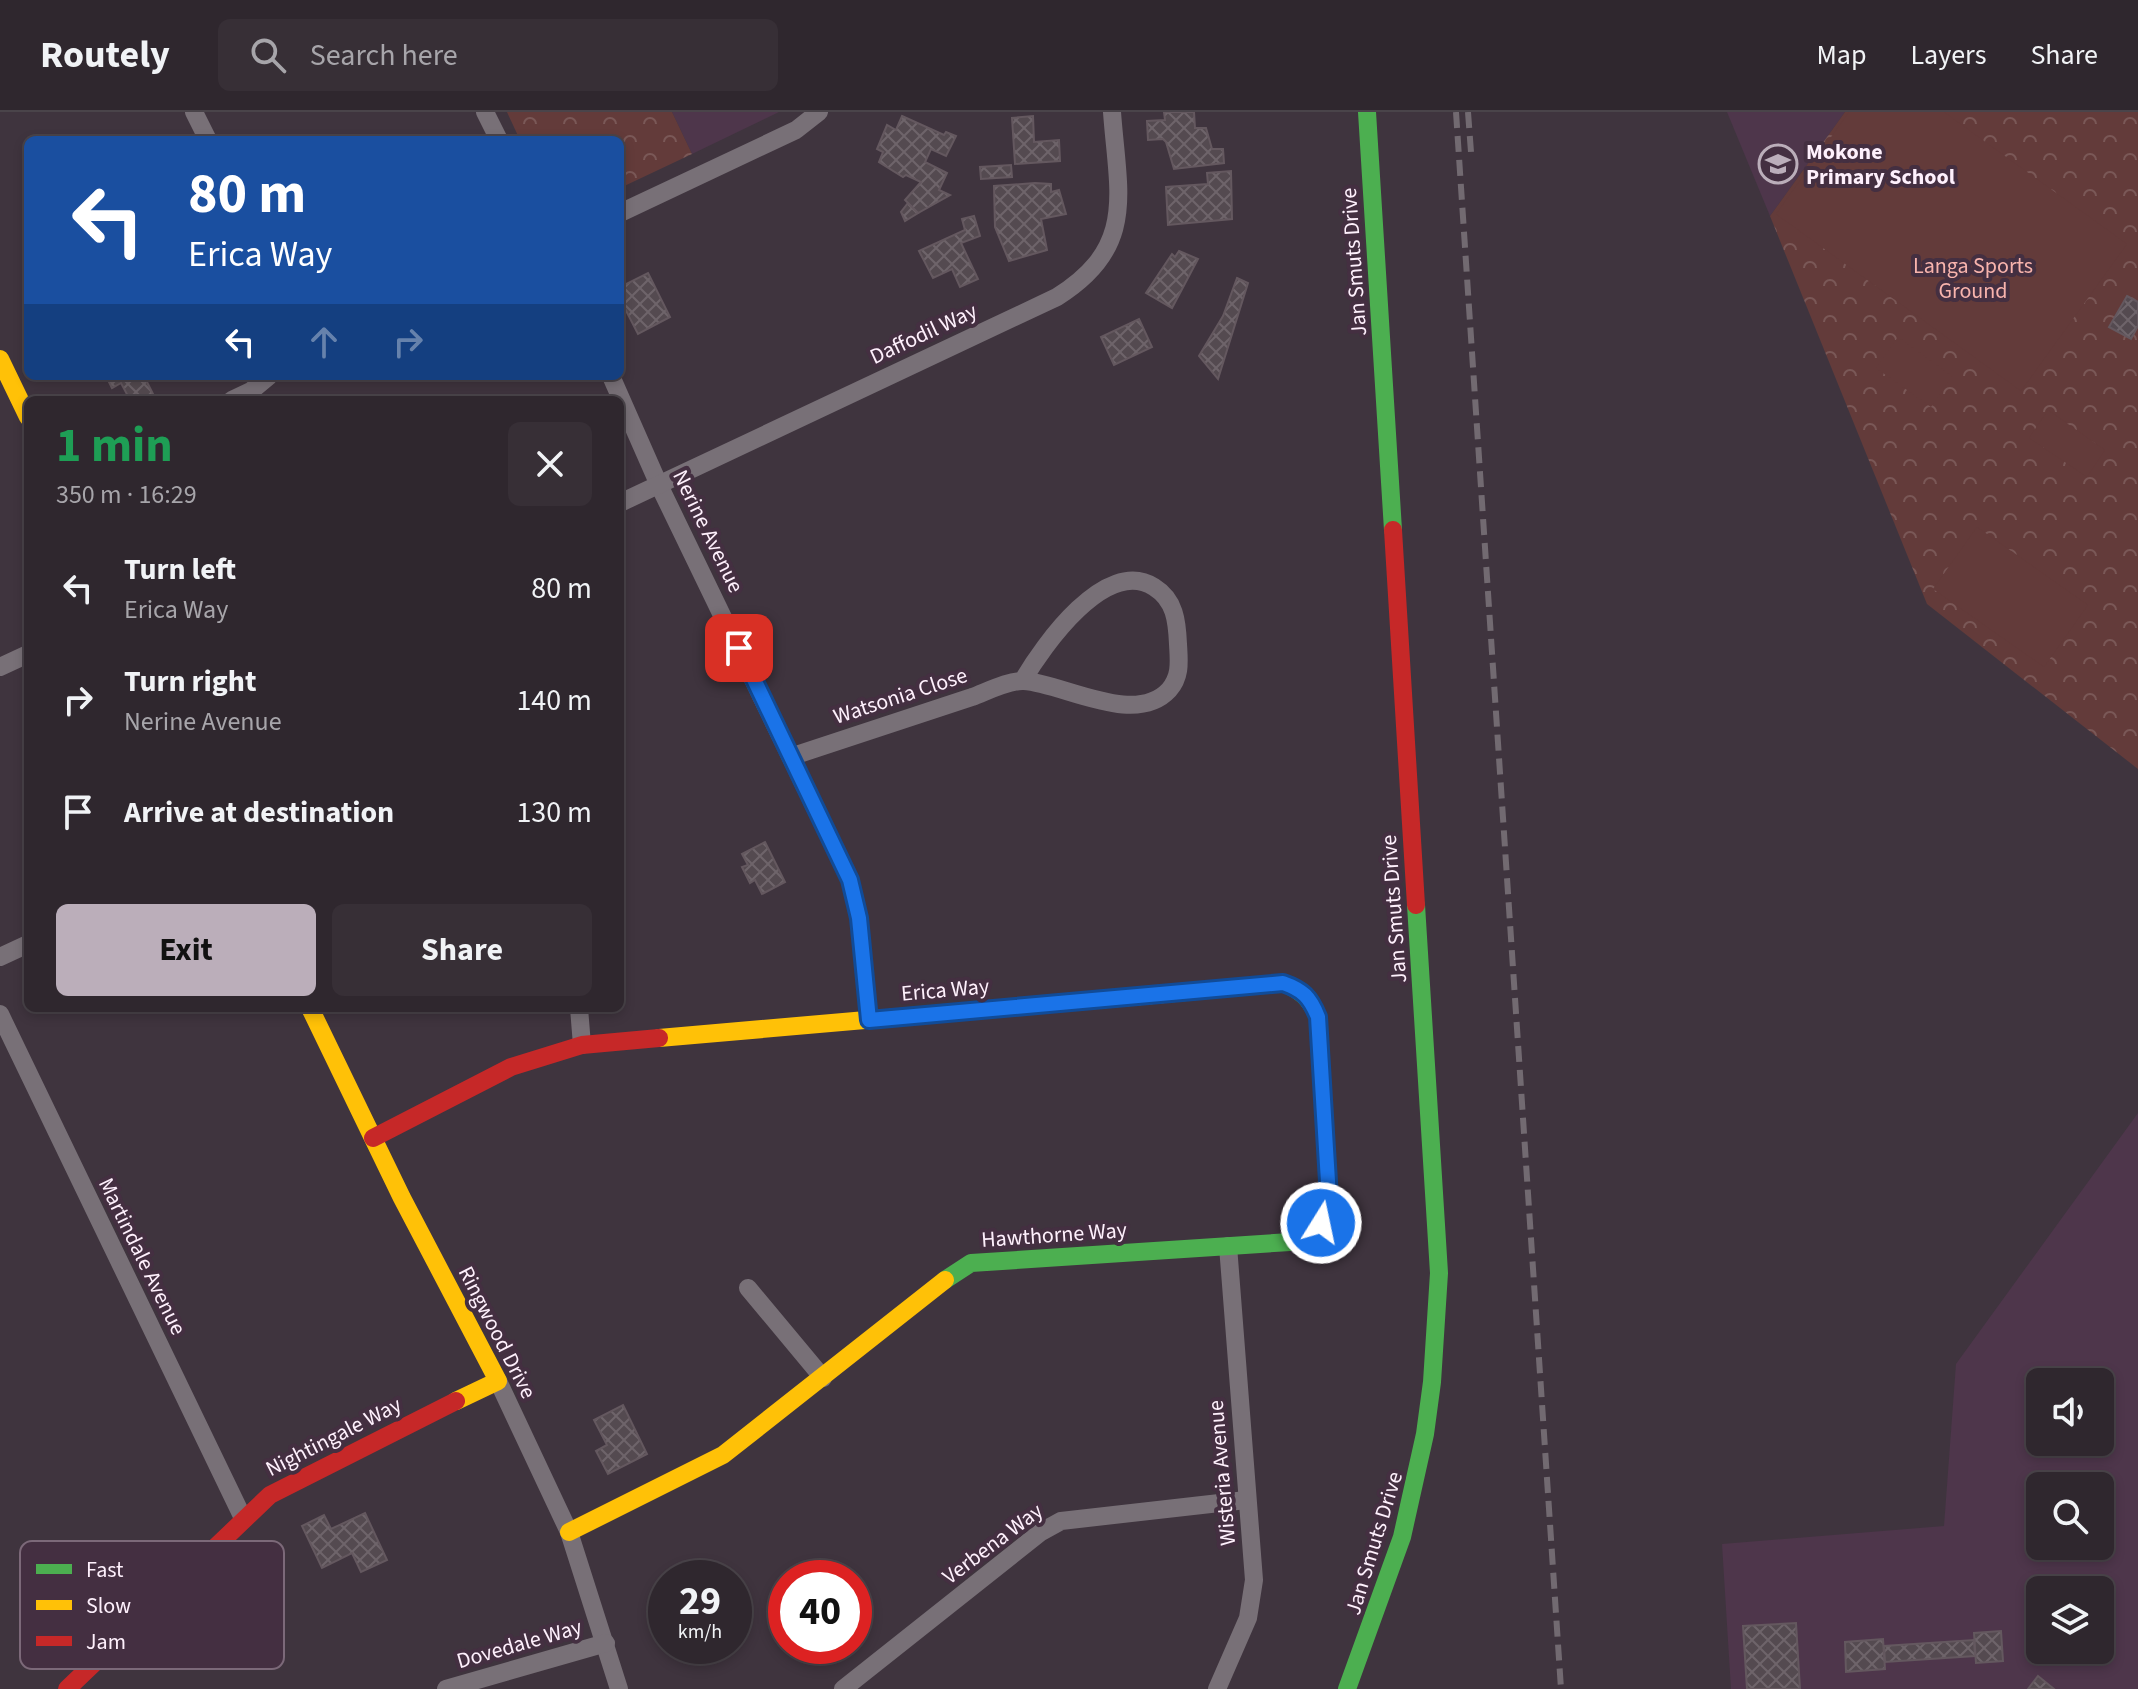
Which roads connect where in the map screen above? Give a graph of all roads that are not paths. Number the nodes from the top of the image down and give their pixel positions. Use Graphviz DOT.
graph roads {
  1 [pos="194,112"];
  2 [pos="485,112"];
  3 [pos="819,112"];
  4 [pos="1112,112"];
  5 [pos="1367,112"];
  6 [pos="206,136"];
  7 [pos="497,136"];
  8 [pos="624,211"];
  9 [pos="2,369"];
  10 [pos="264,380"];
  11 [pos="240,396"];
  12 [pos="624,406"];
  13 [pos="24,410"];
  14 [pos="659,485"];
  15 [pos="624,501"];
  16 [pos="24,656"];
  17 [pos="0,667"];
  18 [pos="1023,680"];
  19 [pos="793,756"];
  20 [pos="24,946"];
  21 [pos="0,957"];
  22 [pos="312,1012"];
  23 [pos="579,1012"];
  24 [pos="0,1014"];
  25 [pos="869,1020"];
  26 [pos="582,1045"];
  27 [pos="373,1138"];
  28 [pos="1321,1223"];
  29 [pos="1228,1246"];
  30 [pos="748,1288"];
  31 [pos="823,1378"];
  32 [pos="498,1381"];
  33 [pos="1246,1500"];
  34 [pos="243,1518"];
  35 [pos="569,1532"];
  36 [pos="219,1541"];
  37 [pos="606,1643"];
  38 [pos="88,1669"];
  39 [pos="67,1689"];
  40 [pos="446,1689"];
  41 [pos="619,1689"];
  42 [pos="843,1689"];
  43 [pos="1217,1689"];
  44 [pos="1347,1689"];
  1 -- 6 [label="street"];
  2 -- 7 [label="street"];
  3 -- 8 [label="street"];
  4 -- 14 [label="street, Daffodil Way"];
  5 -- 44 [label="street, Jan Smuts Drive"];
  9 -- 13 [label="street"];
  10 -- 11 [label="street"];
  12 -- 14 [label="street, Nerine Avenue"];
  14 -- 15 [label="street, Daffodil Way"];
  14 -- 19 [label="street, Nerine Avenue"];
  16 -- 17 [label="street"];
  18 -- 18 [label="street"];
  18 -- 19 [label="street, Watsonia Close"];
  19 -- 25 [label="street, Nerine Avenue"];
  20 -- 21 [label="street"];
  22 -- 27 [label="street, Ringwood Drive"];
  23 -- 26 [label="street"];
  24 -- 34 [label="street, Martindale Avenue"];
  25 -- 26 [label="street, Erica Way"];
  25 -- 28 [label="street, Erica Way"];
  26 -- 27 [label="street, Erica Way"];
  27 -- 32 [label="street, Ringwood Drive"];
  28 -- 29 [label="street, Hawthorne Way"];
  29 -- 31 [label="street, Hawthorne Way"];
  29 -- 33 [label="street, Wisteria Avenue"];
  30 -- 31 [label="street"];
  31 -- 35 [label="street, Hawthorne Way"];
  32 -- 34 [label="street, Nightingale Way"];
  32 -- 35 [label="street, Ringwood Drive"];
  33 -- 42 [label="street, Verbena Way"];
  33 -- 43 [label="street, Wisteria Avenue"];
  34 -- 36 [label="street, Nightingale Way"];
  35 -- 37 [label="street, Ringwood Drive"];
  37 -- 40 [label="street, Dovedale Way"];
  37 -- 41 [label="street, Ringwood Drive"];
  38 -- 39 [label="street, Nightingale Way"];
}
